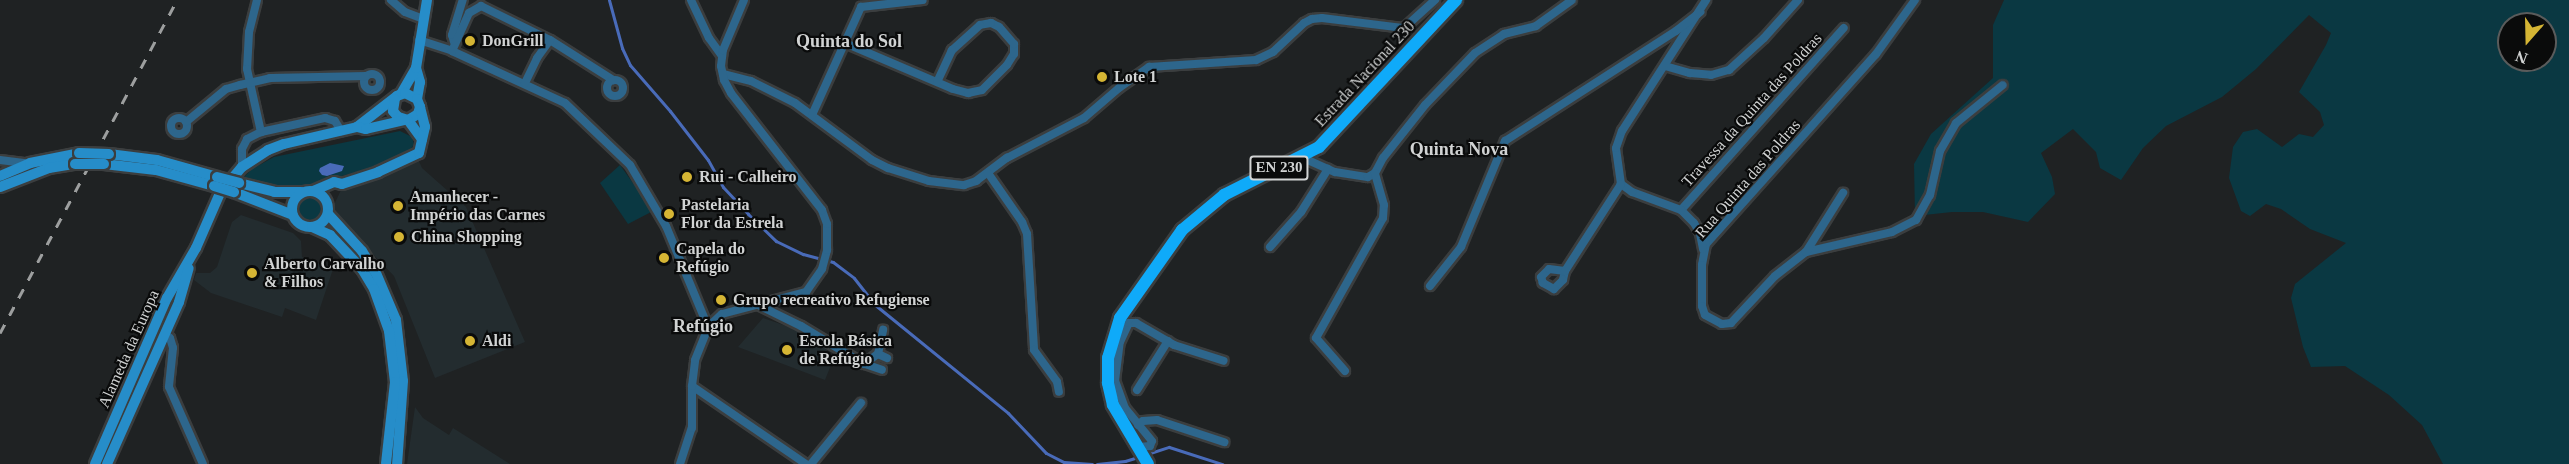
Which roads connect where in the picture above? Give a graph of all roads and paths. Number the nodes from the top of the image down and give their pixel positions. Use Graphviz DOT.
graph roads {
  1 [pos="257,0"];
  2 [pos="391,0"];
  3 [pos="427,0"];
  4 [pos="463,0"];
  5 [pos="691,0"];
  6 [pos="744,0"];
  7 [pos="923,0"];
  8 [pos="1435,0"];
  9 [pos="1456,0"];
  10 [pos="1572,0"];
  11 [pos="1706,0"];
  12 [pos="1798,0"];
  13 [pos="1915,0"];
  14 [pos="860,4"];
  15 [pos="1700,12"];
  16 [pos="423,19"];
  17 [pos="1844,28"];
  18 [pos="419,40"];
  19 [pos="550,40"];
  20 [pos="845,43"];
  21 [pos="453,47"];
  22 [pos="722,56"];
  23 [pos="1665,66"];
  24 [pos="416,69"];
  25 [pos="723,74"];
  26 [pos="366,76"];
  27 [pos="613,80"];
  28 [pos="937,82"];
  29 [pos="250,83"];
  30 [pos="525,83"];
  31 [pos="2003,85"];
  32 [pos="398,97"];
  33 [pos="419,103"];
  34 [pos="812,114"];
  35 [pos="406,120"];
  36 [pos="186,122"];
  37 [pos="357,127"];
  38 [pos="341,131"];
  39 [pos="261,132"];
  40 [pos="422,139"];
  41 [pos="1301,157"];
  42 [pos="77,158"];
  43 [pos="0,160"];
  44 [pos="30,163"];
  45 [pos="242,167"];
  46 [pos="1328,169"];
  47 [pos="988,173"];
  48 [pos="1375,173"];
  49 [pos="0,176"];
  50 [pos="342,184"];
  51 [pos="1621,184"];
  52 [pos="0,188"];
  53 [pos="236,188"];
  54 [pos="313,191"];
  55 [pos="301,192"];
  56 [pos="1844,193"];
  57 [pos="328,210"];
  58 [pos="1681,210"];
  59 [pos="293,215"];
  60 [pos="312,227"];
  61 [pos="1270,247"];
  62 [pos="196,248"];
  63 [pos="1704,252"];
  64 [pos="1806,252"];
  65 [pos="1565,271"];
  66 [pos="1430,286"];
  67 [pos="758,305"];
  68 [pos="708,327"];
  69 [pos="883,330"];
  70 [pos="165,334"];
  71 [pos="1167,341"];
  72 [pos="878,354"];
  73 [pos="887,358"];
  74 [pos="1224,361"];
  75 [pos="864,364"];
  76 [pos="882,370"];
  77 [pos="1345,371"];
  78 [pos="692,386"];
  79 [pos="1137,390"];
  80 [pos="1059,392"];
  81 [pos="861,403"];
  82 [pos="1138,425"];
  83 [pos="1224,442"];
  84 [pos="1144,455"];
  85 [pos="95,464"];
  86 [pos="107,464"];
  87 [pos="203,464"];
  88 [pos="386,464"];
  89 [pos="397,464"];
  90 [pos="680,464"];
  91 [pos="806,464"];
  92 [pos="811,464"];
  1 -- 29 [label="street"];
  2 -- 16 [label="street"];
  3 -- 16 [label="main road"];
  4 -- 21 [label="street"];
  5 -- 22 [label="street"];
  6 -- 22 [label="street"];
  7 -- 14 [label="street"];
  8 -- 47 [label="street"];
  9 -- 41 [label="main road, Estrada Nacional 230 / EN 230"];
  10 -- 48 [label="street"];
  11 -- 15 [label="street"];
  12 -- 23 [label="street"];
  13 -- 63 [label="street, Rua Quinta das Poldras"];
  14 -- 20 [label="street"];
  15 -- 23 [label="street"];
  15 -- 66 [label="street"];
  16 -- 18 [label="main road"];
  17 -- 58 [label="street, Travessa da Quinta das Poldras"];
  18 -- 21 [label="street"];
  18 -- 24 [label="main road"];
  19 -- 21 [label="street"];
  19 -- 27 [label="street"];
  19 -- 30 [label="street"];
  20 -- 28 [label="street"];
  20 -- 34 [label="street"];
  21 -- 30 [label="street"];
  22 -- 25 [label="street"];
  23 -- 51 [label="street"];
  24 -- 32 [label="main road"];
  24 -- 33 [label="main road"];
  25 -- 34 [label="street"];
  25 -- 67 [label="street"];
  26 -- 29 [label="street"];
  28 -- 28 [label="street"];
  29 -- 36 [label="street"];
  29 -- 39 [label="street"];
  30 -- 68 [label="street"];
  31 -- 64 [label="street, Rua Quinta das Poldras"];
  32 -- 33 [label="main road"];
  32 -- 35 [label="main road"];
  32 -- 37 [label="main road, Alameda da Europa"];
  33 -- 35 [label="main road"];
  33 -- 40 [label="main road"];
  34 -- 47 [label="street"];
  35 -- 37 [label="main road, Alameda da Europa"];
  35 -- 40 [label="main road"];
  37 -- 38 [label="main road, Alameda da Europa"];
  38 -- 39 [label="street"];
  38 -- 45 [label="main road, Alameda da Europa"];
  39 -- 45 [label="street"];
  40 -- 50 [label="main road"];
  41 -- 46 [label="street"];
  41 -- 84 [label="main road, Estrada Nacional 230 / EN 230"];
  42 -- 44 [label="main road"];
  42 -- 52 [label="main road"];
  42 -- 53 [label="main road, bridge"];
  43 -- 44 [label="street"];
  44 -- 49 [label="main road"];
  45 -- 62 [label="main road, Alameda da Europa"];
  46 -- 48 [label="street"];
  46 -- 61 [label="street"];
  47 -- 80 [label="street"];
  48 -- 77 [label="street"];
  50 -- 54 [label="main road"];
  50 -- 57 [label="main road"];
  51 -- 58 [label="street"];
  51 -- 65 [label="street"];
  53 -- 55 [label="main road"];
  53 -- 59 [label="main road"];
  54 -- 55 [label="main road"];
  54 -- 57 [label="main road"];
  55 -- 59 [label="main road"];
  56 -- 64 [label="street, Rua Quinta das Poldras"];
  57 -- 60 [label="main road"];
  57 -- 89 [label="main road"];
  58 -- 63 [label="street"];
  59 -- 60 [label="main road"];
  60 -- 88 [label="main road"];
  62 -- 70 [label="main road, Alameda da Europa"];
  62 -- 85 [label="main road, Alameda da Europa"];
  63 -- 64 [label="street, Rua Quinta das Poldras"];
  67 -- 68 [label="street"];
  67 -- 75 [label="street"];
  68 -- 78 [label="street"];
  69 -- 72 [label="street"];
  70 -- 86 [label="main road, Alameda da Europa"];
  70 -- 87 [label="street"];
  71 -- 74 [label="street"];
  71 -- 79 [label="street"];
  71 -- 82 [label="street"];
  72 -- 73 [label="street"];
  72 -- 75 [label="street"];
  75 -- 76 [label="street"];
  78 -- 90 [label="street"];
  78 -- 91 [label="street"];
  81 -- 92 [label="street"];
  82 -- 83 [label="street"];
  82 -- 84 [label="street"];
}
